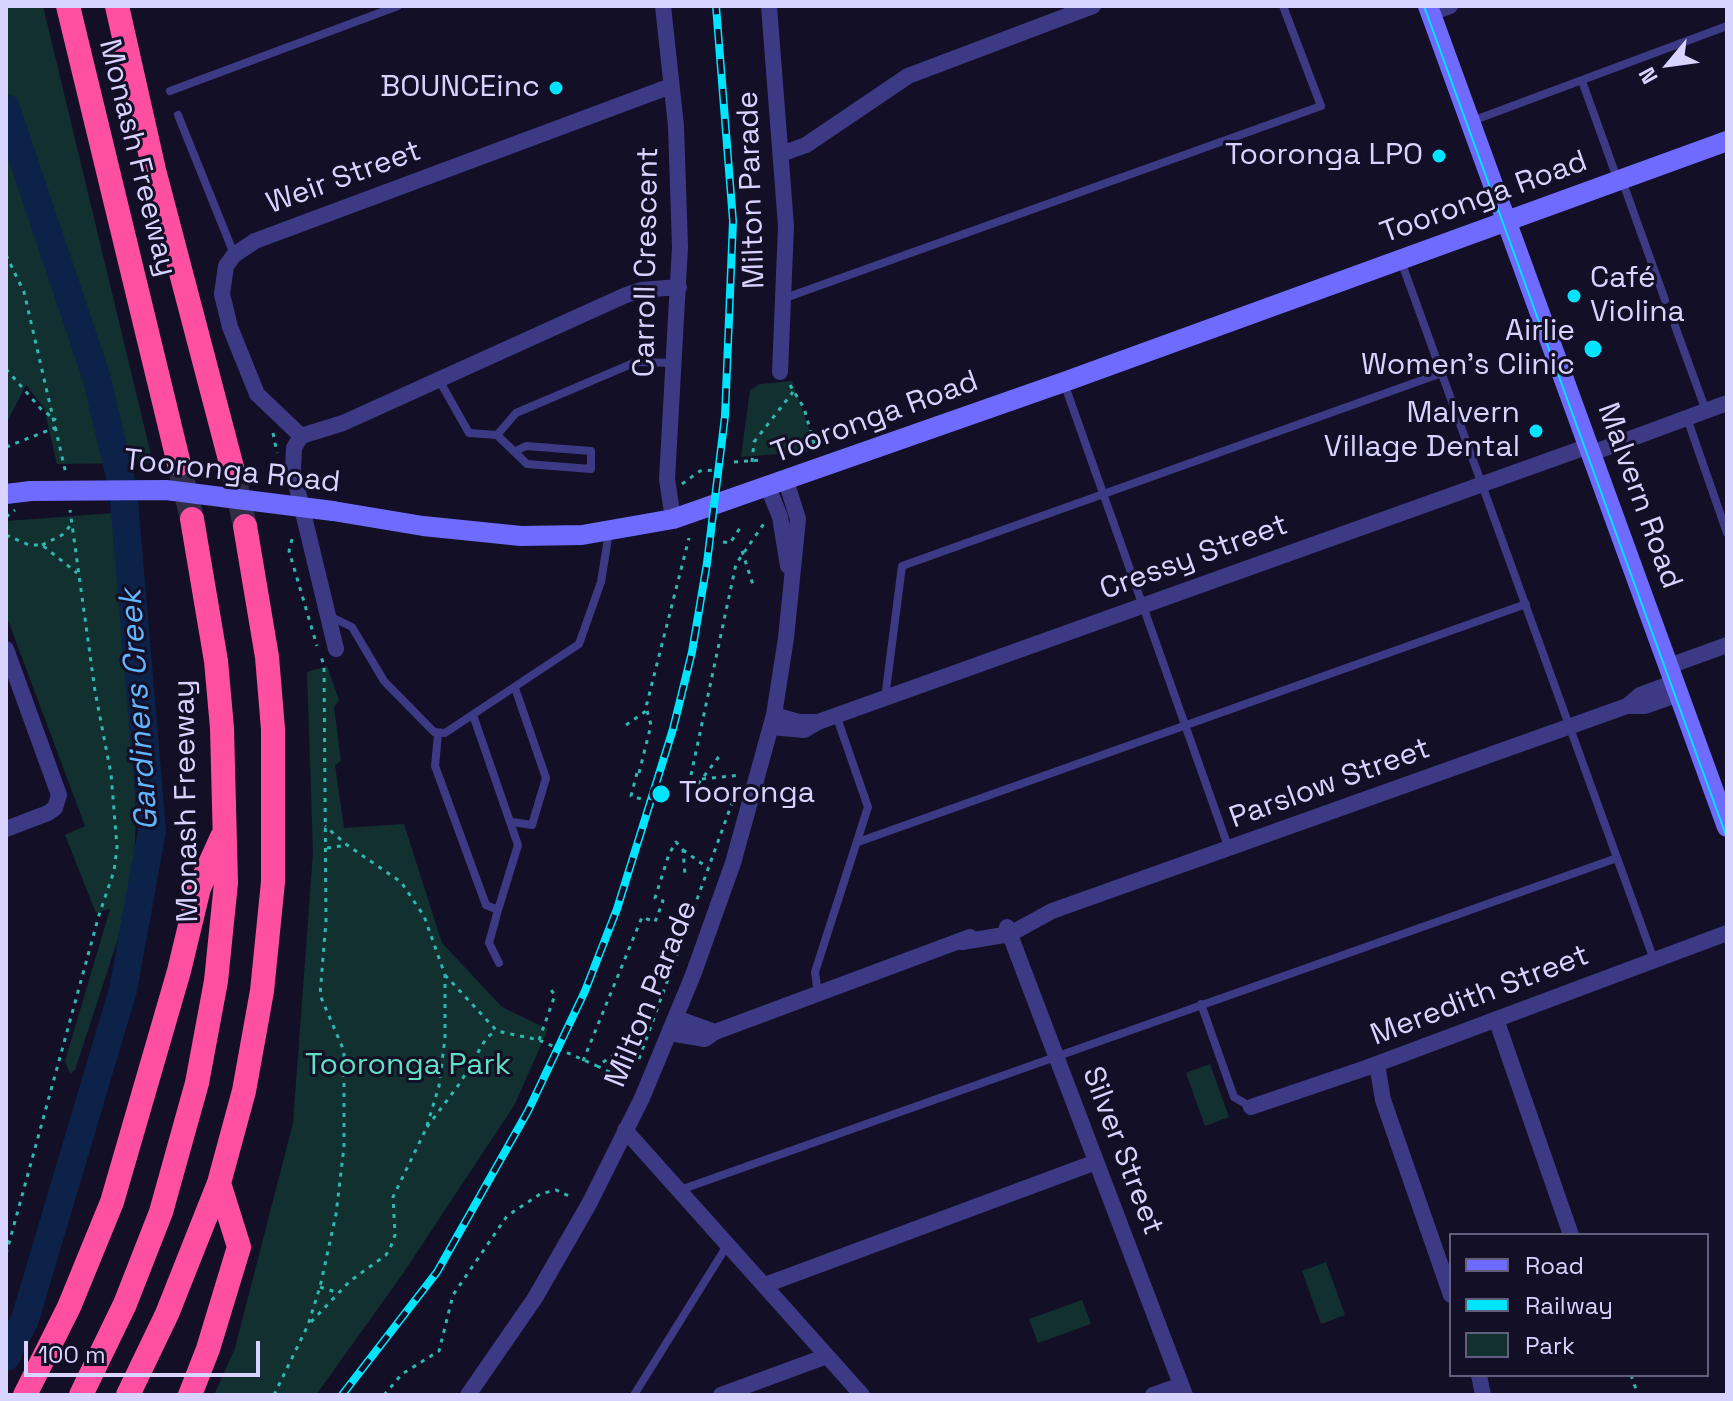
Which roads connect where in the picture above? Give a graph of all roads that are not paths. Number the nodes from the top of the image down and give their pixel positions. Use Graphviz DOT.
graph roads {
  1 [pos="68,6"];
  2 [pos="117,6"];
  3 [pos="398,6"];
  4 [pos="663,6"];
  5 [pos="769,6"];
  6 [pos="1093,6"];
  7 [pos="1283,6"];
  8 [pos="1436,8"];
  9 [pos="1727,26"];
  10 [pos="1582,81"];
  11 [pos="671,86"];
  12 [pos="170,91"];
  13 [pos="178,115"];
  14 [pos="1471,121"];
  15 [pos="1727,141"];
  16 [pos="781,154"];
  17 [pos="1620,180"];
  18 [pos="1508,221"];
  19 [pos="234,255"];
  20 [pos="1401,261"];
  21 [pos="679,287"];
  22 [pos="785,298"];
  23 [pos="1665,300"];
  24 [pos="1675,326"];
  25 [pos="675,363"];
  26 [pos="1442,373"];
  27 [pos="784,377"];
  28 [pos="439,380"];
  29 [pos="1064,382"];
  30 [pos="1727,403"];
  31 [pos="1706,411"];
  32 [pos="1687,418"];
  33 [pos="497,435"];
  34 [pos="301,436"];
  35 [pos="1591,450"];
  36 [pos="516,451"];
  37 [pos="179,464"];
  38 [pos="233,471"];
  39 [pos="777,484"];
  40 [pos="1482,485"];
  41 [pos="1104,492"];
  42 [pos="10,504"];
  43 [pos="192,519"];
  44 [pos="673,519"];
  45 [pos="245,526"];
  46 [pos="609,531"];
  47 [pos="1727,533"];
  48 [pos="1526,604"];
  49 [pos="1144,606"];
  50 [pos="329,616"];
  51 [pos="1727,645"];
  52 [pos="6,649"];
  53 [pos="336,649"];
  54 [pos="1674,681"];
  55 [pos="515,688"];
  56 [pos="885,698"];
  57 [pos="473,715"];
  58 [pos="836,715"];
  59 [pos="772,721"];
  60 [pos="1569,727"];
  61 [pos="1185,728"];
  62 [pos="438,734"];
  63 [pos="512,822"];
  64 [pos="1727,827"];
  65 [pos="6,829"];
  66 [pos="224,832"];
  67 [pos="858,842"];
  68 [pos="1229,850"];
  69 [pos="1617,858"];
  70 [pos="498,910"];
  71 [pos="1008,930"];
  72 [pos="1727,933"];
  73 [pos="1654,960"];
  74 [pos="499,963"];
  75 [pos="818,995"];
  76 [pos="1201,1004"];
  77 [pos="1496,1019"];
  78 [pos="673,1026"];
  79 [pos="1057,1056"];
  80 [pos="1372,1066"];
  81 [pos="1251,1107"];
  82 [pos="625,1130"];
  83 [pos="1096,1162"];
  84 [pos="219,1183"];
  85 [pos="680,1190"];
  86 [pos="1570,1233"];
  87 [pos="728,1244"];
  88 [pos="765,1285"];
  89 [pos="1449,1289"];
  90 [pos="827,1356"];
  91 [pos="1183,1390"];
  92 [pos="25,1395"];
  93 [pos="81,1395"];
  94 [pos="128,1395"];
  95 [pos="190,1395"];
  96 [pos="468,1395"];
  97 [pos="634,1395"];
  98 [pos="721,1395"];
  99 [pos="862,1395"];
  100 [pos="1153,1395"];
  1 -- 37 [label="highway, Monash Freeway"];
  2 -- 38 [label="highway, Monash Freeway"];
  3 -- 12 [label="lane"];
  4 -- 11 [label="street, Carroll Crescent"];
  5 -- 16 [label="street, Milton Parade"];
  6 -- 16 [label="street"];
  7 -- 22 [label="lane"];
  8 -- 14 [label="main road, Malvern Road"];
  9 -- 10 [label="lane"];
  10 -- 14 [label="lane"];
  10 -- 17 [label="lane"];
  11 -- 19 [label="street, Weir Street"];
  11 -- 21 [label="street, Carroll Crescent"];
  13 -- 19 [label="lane"];
  14 -- 18 [label="main road, Malvern Road"];
  15 -- 17 [label="main road, Tooronga Road"];
  16 -- 22 [label="street, Milton Parade"];
  17 -- 18 [label="main road, Tooronga Road"];
  17 -- 23 [label="lane"];
  18 -- 20 [label="main road, Tooronga Road"];
  18 -- 35 [label="main road, Malvern Road"];
  19 -- 34 [label="street"];
  20 -- 26 [label="lane"];
  20 -- 29 [label="main road, Tooronga Road"];
  21 -- 25 [label="street, Carroll Crescent"];
  21 -- 28 [label="street"];
  22 -- 27 [label="street, Milton Parade"];
  24 -- 31 [label="lane"];
  25 -- 33 [label="lane"];
  25 -- 44 [label="street, Carroll Crescent"];
  26 -- 40 [label="lane"];
  26 -- 41 [label="lane"];
  28 -- 33 [label="lane"];
  28 -- 34 [label="street"];
  29 -- 39 [label="main road, Tooronga Road"];
  29 -- 41 [label="lane"];
  30 -- 31 [label="street, Cressy Street"];
  31 -- 32 [label="street, Cressy Street"];
  32 -- 35 [label="street, Cressy Street"];
  32 -- 47 [label="lane"];
  33 -- 36 [label="lane"];
  34 -- 50 [label="street"];
  35 -- 40 [label="street, Cressy Street"];
  35 -- 54 [label="main road, Malvern Road"];
  36 -- 36 [label="lane"];
  39 -- 44 [label="main road, Tooronga Road"];
  39 -- 59 [label="street, Milton Parade"];
  40 -- 48 [label="lane"];
  40 -- 49 [label="street, Cressy Street"];
  41 -- 49 [label="lane"];
  41 -- 56 [label="lane"];
  42 -- 46 [label="main road, Tooronga Road, bridge"];
  43 -- 66 [label="highway, Monash Freeway"];
  44 -- 46 [label="main road, Tooronga Road"];
  45 -- 84 [label="highway"];
  46 -- 55 [label="lane"];
  48 -- 60 [label="lane"];
  48 -- 61 [label="lane"];
  49 -- 56 [label="street, Cressy Street"];
  49 -- 61 [label="lane"];
  50 -- 53 [label="street"];
  50 -- 62 [label="lane"];
  51 -- 54 [label="street, Parslow Street"];
  52 -- 65 [label="street"];
  54 -- 60 [label="street, Parslow Street"];
  54 -- 64 [label="main road, Malvern Road"];
  55 -- 57 [label="lane"];
  55 -- 63 [label="lane"];
  56 -- 58 [label="street, Cressy Street"];
  57 -- 62 [label="lane"];
  57 -- 63 [label="lane"];
  58 -- 59 [label="street, Cressy Street"];
  58 -- 67 [label="lane"];
  59 -- 78 [label="street, Milton Parade"];
  60 -- 68 [label="street, Parslow Street"];
  60 -- 69 [label="lane"];
  61 -- 67 [label="lane"];
  61 -- 68 [label="lane"];
  62 -- 70 [label="lane"];
  63 -- 70 [label="lane"];
  66 -- 92 [label="highway"];
  66 -- 93 [label="highway, Monash Freeway"];
  67 -- 75 [label="lane"];
  68 -- 71 [label="street, Parslow Street"];
  69 -- 73 [label="lane"];
  69 -- 76 [label="lane"];
  70 -- 74 [label="lane"];
  71 -- 75 [label="street, Parslow Street"];
  71 -- 79 [label="street, Silver Street"];
  72 -- 73 [label="street, Meredith Street"];
  73 -- 77 [label="street, Meredith Street"];
  75 -- 78 [label="street, Parslow Street"];
  76 -- 79 [label="lane"];
  76 -- 81 [label="lane"];
  77 -- 80 [label="street, Meredith Street"];
  77 -- 86 [label="street"];
  78 -- 82 [label="street, Milton Parade"];
  79 -- 83 [label="street, Silver Street"];
  79 -- 85 [label="lane"];
  80 -- 81 [label="street, Meredith Street"];
  80 -- 89 [label="street"];
  82 -- 85 [label="street"];
  82 -- 96 [label="street, Milton Parade"];
  83 -- 88 [label="street"];
  83 -- 91 [label="street, Silver Street"];
  84 -- 94 [label="highway"];
  84 -- 95 [label="highway"];
  85 -- 87 [label="street"];
  87 -- 88 [label="street"];
  87 -- 97 [label="lane"];
  88 -- 90 [label="street"];
  90 -- 98 [label="street"];
  90 -- 99 [label="street"];
  91 -- 100 [label="street"];
}
